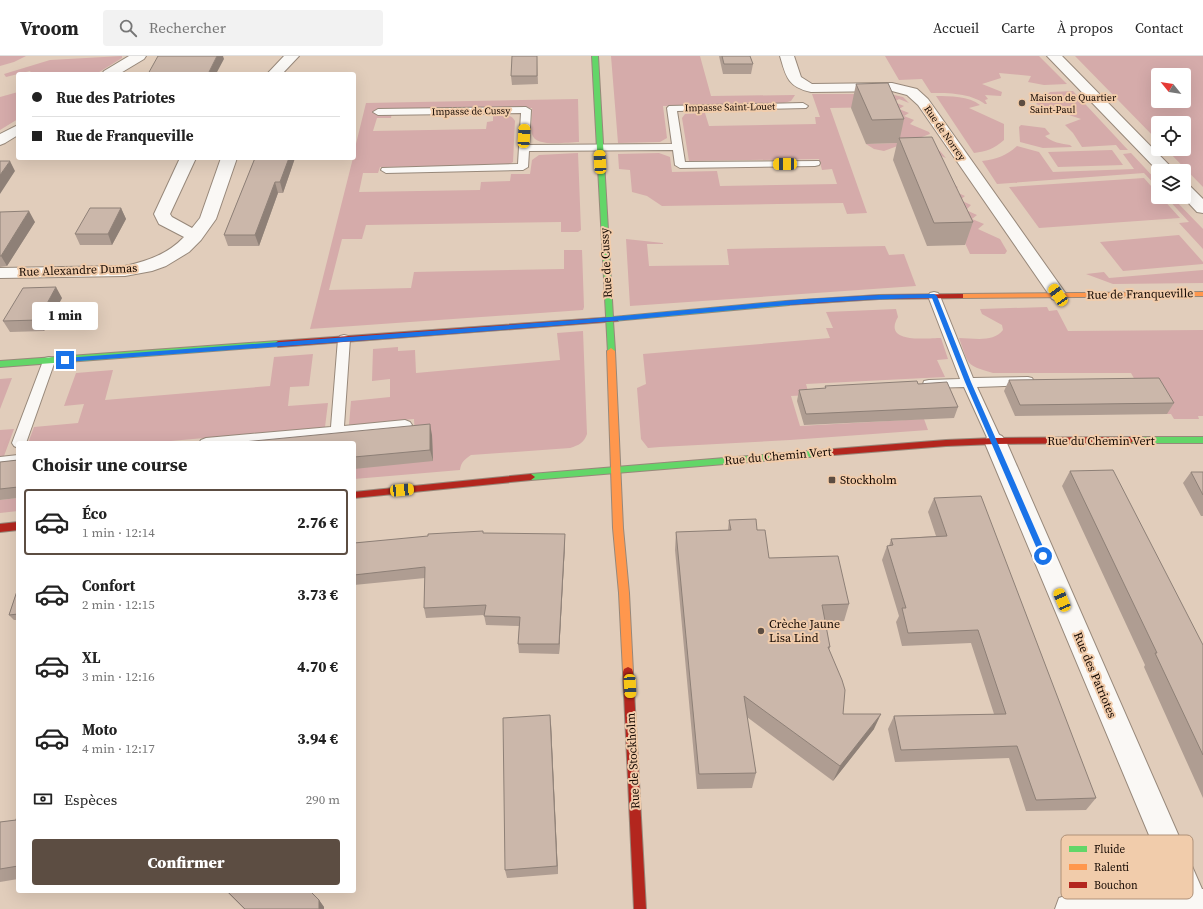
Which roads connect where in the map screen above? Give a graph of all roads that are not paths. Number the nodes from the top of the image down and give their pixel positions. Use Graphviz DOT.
graph roads {
  1 [pos="139,56"];
  2 [pos="292,56"];
  3 [pos="595,56"];
  4 [pos="787,56"];
  5 [pos="1054,56"];
  6 [pos="112,72"];
  7 [pos="276,72"];
  8 [pos="803,106"];
  9 [pos="378,112"];
  10 [pos="16,130"];
  11 [pos="0,140"];
  12 [pos="600,147"];
  13 [pos="678,147"];
  14 [pos="524,148"];
  15 [pos="187,160"];
  16 [pos="228,160"];
  17 [pos="815,163"];
  18 [pos="1160,164"];
  19 [pos="386,170"];
  20 [pos="1191,196"];
  21 [pos="1203,208"];
  22 [pos="195,236"];
  23 [pos="0,273"];
  24 [pos="1203,294"];
  25 [pos="1058,295"];
  26 [pos="934,296"];
  27 [pos="608,320"];
  28 [pos="344,339"];
  29 [pos="49,361"];
  30 [pos="0,364"];
  31 [pos="1040,381"];
  32 [pos="968,382"];
  33 [pos="914,385"];
  34 [pos="405,425"];
  35 [pos="337,431"];
  36 [pos="1203,440"];
  37 [pos="19,441"];
  38 [pos="228,441"];
  39 [pos="995,441"];
  40 [pos="16,448"];
  41 [pos="10,461"];
  42 [pos="617,470"];
  43 [pos="356,495"];
  44 [pos="16,526"];
  45 [pos="0,528"];
  46 [pos="1166,835"];
  47 [pos="1193,897"];
  48 [pos="1197,906"];
  49 [pos="640,909"];
  50 [pos="1070,909"];
  1 -- 6 [label="street"];
  2 -- 7 [label="street"];
  3 -- 12 [label="street, Rue de Cussy"];
  4 -- 25 [label="street, Rue de Norrey"];
  5 -- 18 [label="street"];
  8 -- 13 [label="lane, Impasse Saint-Louet"];
  9 -- 14 [label="lane, Impasse de Cussy"];
  10 -- 11 [label="street"];
  12 -- 13 [label="lane"];
  12 -- 14 [label="lane"];
  12 -- 27 [label="street, Rue de Cussy"];
  13 -- 17 [label="lane, Impasse Saint-Louet"];
  14 -- 19 [label="lane, Impasse de Cussy"];
  15 -- 22 [label="street"];
  16 -- 22 [label="street, Rue Alexandre Dumas"];
  20 -- 21 [label="street"];
  22 -- 23 [label="street, Rue Alexandre Dumas"];
  24 -- 25 [label="street, Rue de Franqueville"];
  25 -- 26 [label="street, Rue de Franqueville"];
  26 -- 27 [label="street, Rue de Franqueville"];
  26 -- 32 [label="lane"];
  27 -- 28 [label="street, Rue de Franqueville"];
  27 -- 42 [label="street, Rue de Cussy"];
  28 -- 29 [label="street, Rue de Franqueville"];
  28 -- 35 [label="lane"];
  29 -- 30 [label="street, Rue de Franqueville"];
  29 -- 37 [label="lane"];
  31 -- 32 [label="lane"];
  32 -- 33 [label="lane"];
  32 -- 39 [label="lane"];
  34 -- 35 [label="lane"];
  35 -- 38 [label="lane"];
  36 -- 39 [label="street, Rue du Chemin Vert"];
  39 -- 42 [label="street, Rue du Chemin Vert"];
  39 -- 46 [label="street, Rue des Patriotes"];
  40 -- 41 [label="lane"];
  42 -- 43 [label="street, Rue du Chemin Vert"];
  42 -- 49 [label="street, Rue de Stockholm"];
  44 -- 45 [label="street"];
  47 -- 48 [label="street, Rue des Patriotes"];
  48 -- 50 [label="street"];
}
